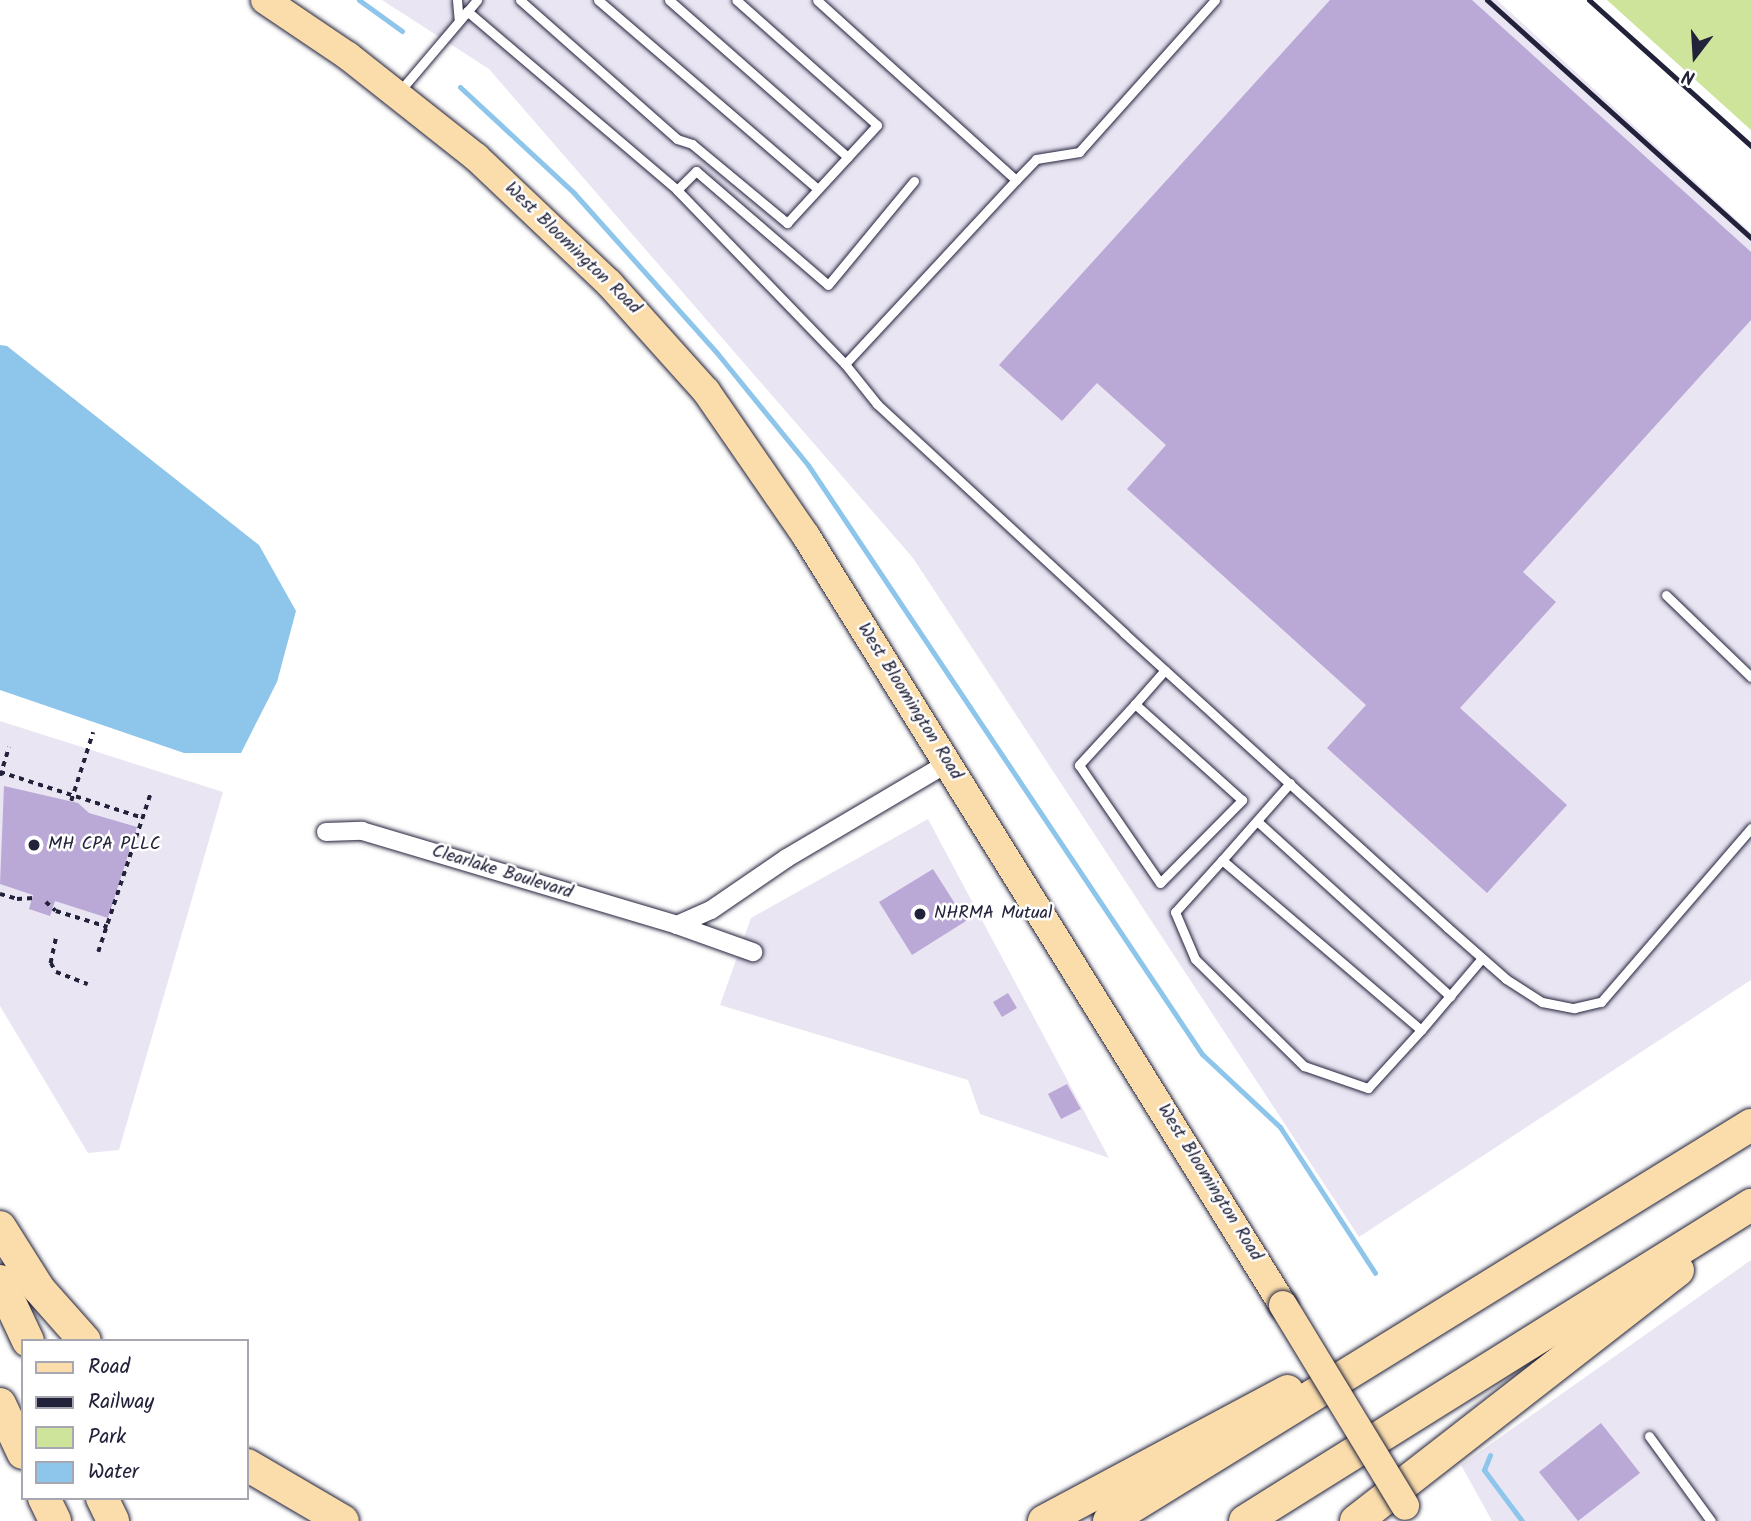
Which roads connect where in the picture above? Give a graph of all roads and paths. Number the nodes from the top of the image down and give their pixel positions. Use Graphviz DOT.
graph roads {
  1 [pos="265,0"];
  2 [pos="457,0"];
  3 [pos="477,0"];
  4 [pos="520,0"];
  5 [pos="598,0"];
  6 [pos="669,0"];
  7 [pos="736,0"];
  8 [pos="817,0"];
  9 [pos="1215,0"];
  10 [pos="467,11"];
  11 [pos="459,21"];
  12 [pos="397,93"];
  13 [pos="848,157"];
  14 [pos="1016,180"];
  15 [pos="914,181"];
  16 [pos="818,189"];
  17 [pos="677,190"];
  18 [pos="845,364"];
  19 [pos="1666,595"];
  20 [pos="1165,670"];
  21 [pos="1751,677"];
  22 [pos="1135,704"];
  23 [pos="93,732"];
  24 [pos="9,747"];
  25 [pos="946,764"];
  26 [pos="0,773"];
  27 [pos="1290,783"];
  28 [pos="151,792"];
  29 [pos="72,798"];
  30 [pos="143,818"];
  31 [pos="1256,821"];
  32 [pos="1751,828"];
  33 [pos="326,832"];
  34 [pos="1222,860"];
  35 [pos="0,894"];
  36 [pos="34,898"];
  37 [pos="47,902"];
  38 [pos="677,925"];
  39 [pos="108,927"];
  40 [pos="56,939"];
  41 [pos="98,952"];
  42 [pos="753,952"];
  43 [pos="1482,958"];
  44 [pos="88,984"];
  45 [pos="1450,996"];
  46 [pos="1422,1030"];
  47 [pos="1751,1125"];
  48 [pos="1751,1205"];
  49 [pos="1751,1213"];
  50 [pos="0,1227"];
  51 [pos="0,1281"];
  52 [pos="1476,1296"];
  53 [pos="27,1339"];
  54 [pos="83,1339"];
  55 [pos="0,1404"];
  56 [pos="1649,1436"];
  57 [pos="21,1449"];
  58 [pos="248,1466"];
  59 [pos="45,1500"];
  60 [pos="103,1500"];
  61 [pos="1410,1514"];
  62 [pos="55,1521"];
  63 [pos="113,1521"];
  64 [pos="343,1521"];
  65 [pos="1044,1521"];
  66 [pos="1109,1521"];
  67 [pos="1245,1521"];
  68 [pos="1356,1521"];
  69 [pos="1711,1521"];
  1 -- 12 [label="main road, West Bloomington Road"];
  2 -- 11 [label="lane"];
  3 -- 10 [label="lane"];
  4 -- 16 [label="lane"];
  5 -- 16 [label="lane"];
  6 -- 13 [label="lane"];
  7 -- 13 [label="lane"];
  8 -- 14 [label="lane"];
  9 -- 14 [label="lane"];
  10 -- 11 [label="lane"];
  10 -- 17 [label="lane"];
  11 -- 12 [label="lane"];
  12 -- 25 [label="main road, West Bloomington Road"];
  13 -- 16 [label="lane"];
  14 -- 18 [label="lane"];
  15 -- 17 [label="lane"];
  17 -- 18 [label="lane"];
  18 -- 20 [label="lane"];
  19 -- 21 [label="lane"];
  20 -- 22 [label="lane"];
  20 -- 27 [label="lane"];
  22 -- 22 [label="lane"];
  23 -- 29 [label="path"];
  24 -- 26 [label="path"];
  25 -- 38 [label="street"];
  25 -- 61 [label="main road, West Bloomington Road, bridge"];
  26 -- 29 [label="path"];
  27 -- 31 [label="lane"];
  27 -- 43 [label="lane"];
  28 -- 30 [label="path"];
  29 -- 30 [label="path"];
  30 -- 39 [label="path"];
  31 -- 34 [label="lane"];
  31 -- 45 [label="lane"];
  32 -- 43 [label="lane"];
  33 -- 38 [label="street, Clearlake Boulevard"];
  34 -- 46 [label="lane"];
  34 -- 46 [label="lane"];
  35 -- 36 [label="path"];
  37 -- 39 [label="path"];
  38 -- 42 [label="street, Clearlake Boulevard"];
  39 -- 41 [label="path"];
  40 -- 44 [label="path"];
  43 -- 45 [label="lane"];
  45 -- 46 [label="lane"];
  47 -- 52 [label="highway"];
  48 -- 67 [label="highway"];
  49 -- 68 [label="highway"];
  50 -- 54 [label="highway"];
  51 -- 53 [label="highway"];
  52 -- 65 [label="highway"];
  52 -- 66 [label="highway"];
  55 -- 57 [label="highway"];
  56 -- 69 [label="lane"];
  58 -- 64 [label="highway"];
  59 -- 62 [label="highway"];
  60 -- 63 [label="highway"];
}
